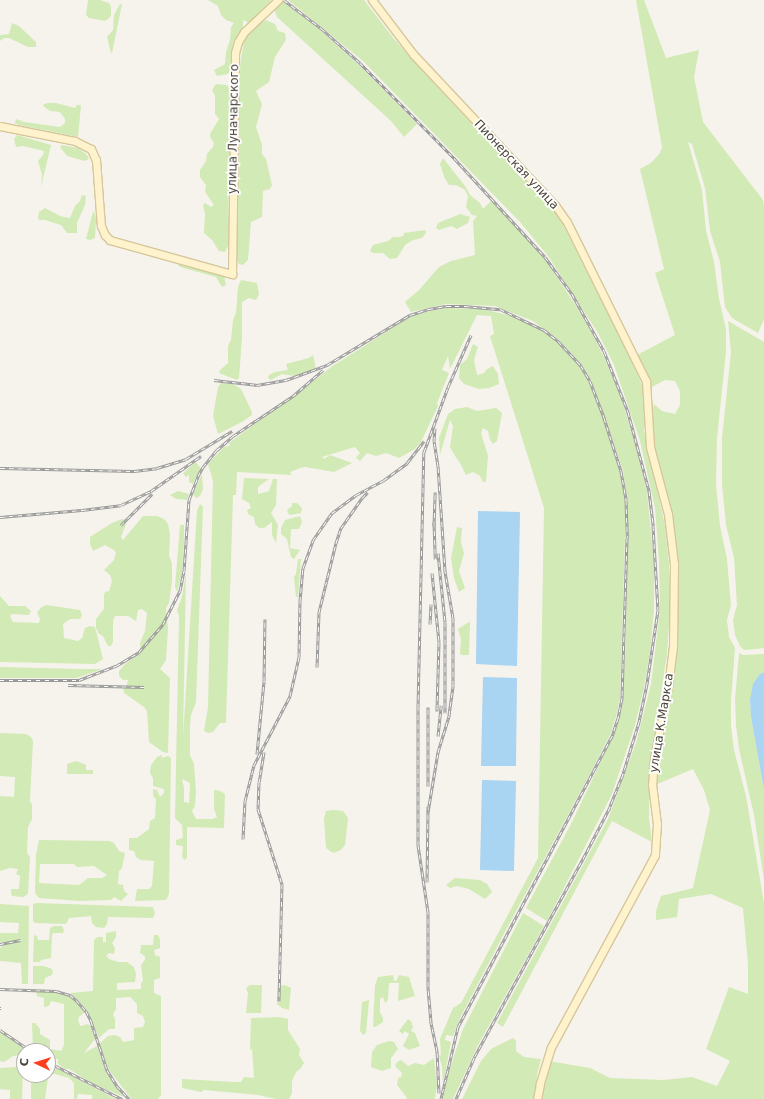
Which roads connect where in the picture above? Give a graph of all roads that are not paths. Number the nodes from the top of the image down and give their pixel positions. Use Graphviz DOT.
graph roads {
  1 [pos="278,0"];
  2 [pos="372,0"];
  3 [pos="0,126"];
  4 [pos="642,370"];
  5 [pos="537,1099"];
  1 -- 3 [label="main road, улица Луначарского"];
  2 -- 4 [label="main road, Пионерская улица"];
  4 -- 5 [label="main road, улица К.Маркса"];
}
